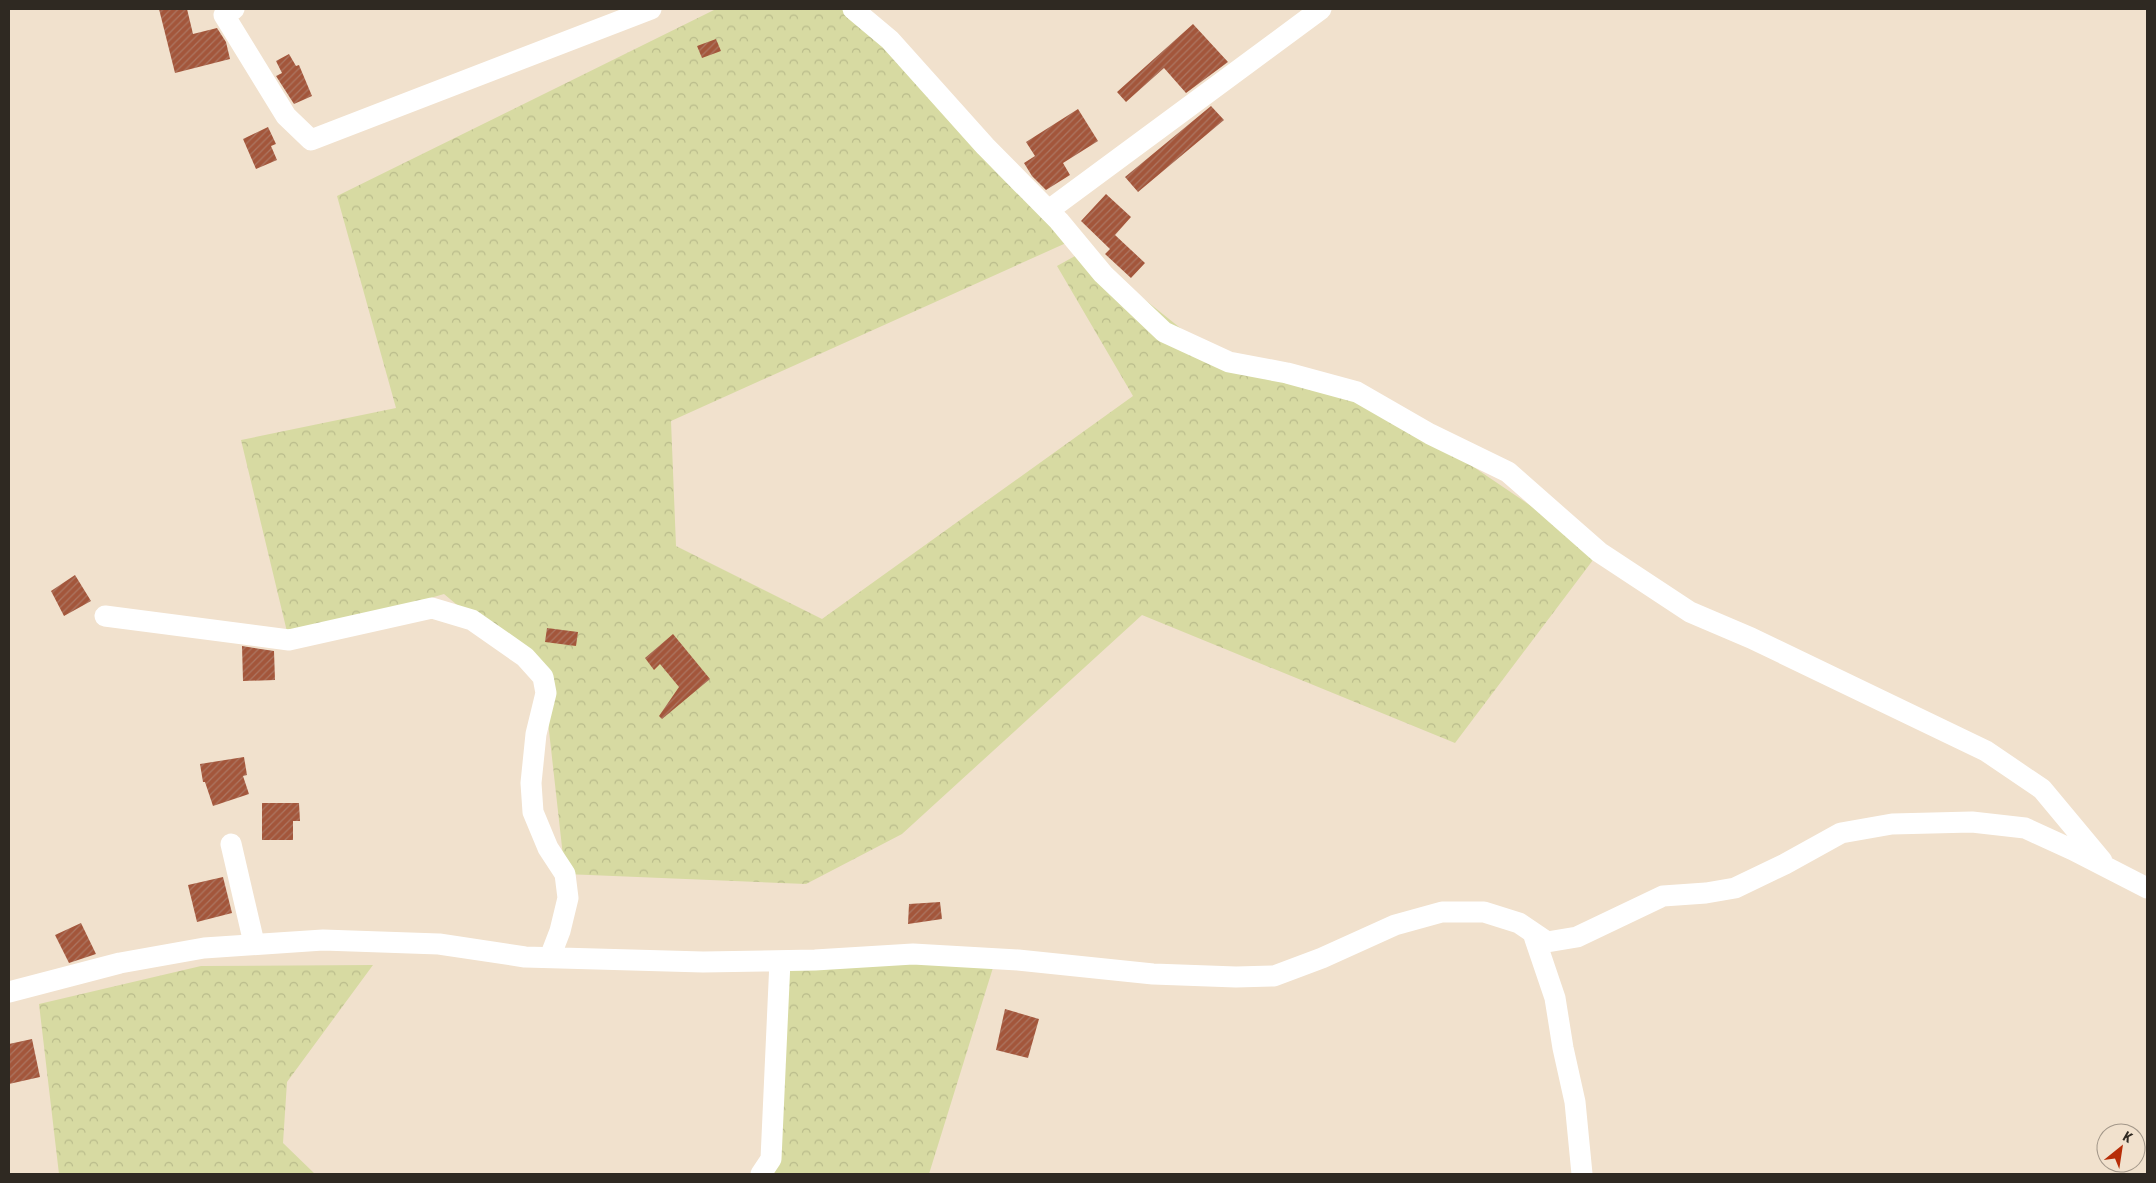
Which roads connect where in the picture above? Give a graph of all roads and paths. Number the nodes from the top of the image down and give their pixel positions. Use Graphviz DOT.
graph roads {
  1 [pos="234,9"];
  2 [pos="651,9"];
  3 [pos="853,9"];
  4 [pos="1321,9"];
  5 [pos="1049,210"];
  6 [pos="105,616"];
  7 [pos="231,844"];
  8 [pos="2108,868"];
  9 [pos="2147,888"];
  10 [pos="1533,933"];
  11 [pos="254,943"];
  12 [pos="550,957"];
  13 [pos="780,960"];
  14 [pos="9,992"];
  15 [pos="761,1174"];
  16 [pos="1582,1174"];
  1 -- 2 [label="street"];
  3 -- 5 [label="street"];
  4 -- 5 [label="street"];
  5 -- 8 [label="street"];
  6 -- 12 [label="street"];
  7 -- 11 [label="street"];
  8 -- 9 [label="street"];
  8 -- 10 [label="street"];
  10 -- 13 [label="street"];
  10 -- 16 [label="street"];
  11 -- 12 [label="street"];
  11 -- 14 [label="street"];
  12 -- 13 [label="street"];
  13 -- 15 [label="street"];
}
